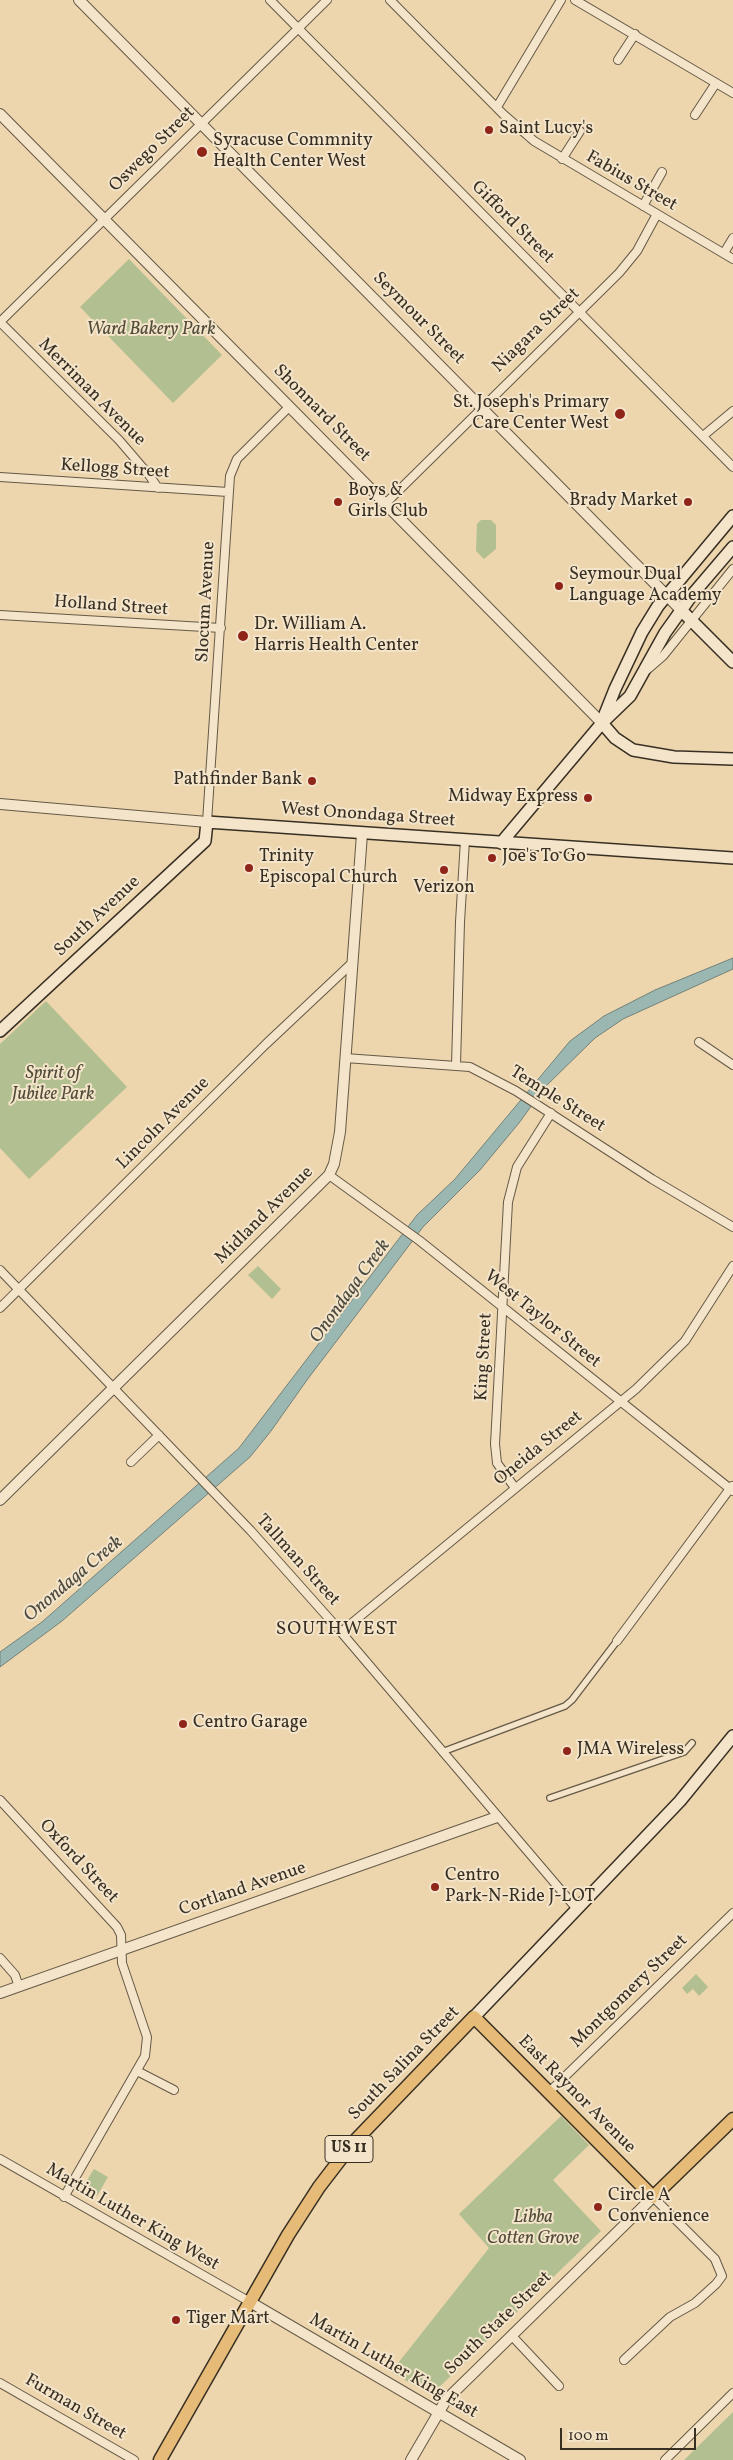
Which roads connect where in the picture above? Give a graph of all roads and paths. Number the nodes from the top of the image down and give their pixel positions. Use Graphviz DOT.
graph roads {
  1 [pos="79,0"];
  2 [pos="270,0"];
  3 [pos="327,0"];
  4 [pos="390,0"];
  5 [pos="561,0"];
  6 [pos="575,0"];
  7 [pos="298,29"];
  8 [pos="635,34"];
  9 [pos="618,60"];
  10 [pos="716,83"];
  11 [pos="733,93"];
  12 [pos="496,107"];
  13 [pos="0,114"];
  14 [pos="696,115"];
  15 [pos="201,124"];
  16 [pos="580,130"];
  17 [pos="562,159"];
  18 [pos="662,172"];
  19 [pos="643,206"];
  20 [pos="657,214"];
  21 [pos="104,220"];
  22 [pos="733,238"];
  23 [pos="724,253"];
  24 [pos="733,259"];
  25 [pos="578,312"];
  26 [pos="0,322"];
  27 [pos="289,407"];
  28 [pos="481,408"];
  29 [pos="733,411"];
  30 [pos="703,436"];
  31 [pos="733,467"];
  32 [pos="0,477"];
  33 [pos="158,488"];
  34 [pos="228,492"];
  35 [pos="385,504"];
  36 [pos="733,516"];
  37 [pos="733,547"];
  38 [pos="733,569"];
  39 [pos="666,594"];
  40 [pos="681,610"];
  41 [pos="0,615"];
  42 [pos="691,619"];
  43 [pos="221,628"];
  44 [pos="733,662"];
  45 [pos="645,672"];
  46 [pos="602,723"];
  47 [pos="733,759"];
  48 [pos="0,804"];
  49 [pos="207,822"];
  50 [pos="362,834"];
  51 [pos="465,840"];
  52 [pos="501,842"];
  53 [pos="733,858"];
  54 [pos="351,964"];
  55 [pos="0,1031"];
  56 [pos="699,1042"];
  57 [pos="345,1058"];
  58 [pos="456,1065"];
  59 [pos="733,1065"];
  60 [pos="551,1113"];
  61 [pos="329,1176"];
  62 [pos="733,1227"];
  63 [pos="733,1266"];
  64 [pos="0,1270"];
  65 [pos="19,1290"];
  66 [pos="0,1308"];
  67 [pos="503,1308"];
  68 [pos="113,1388"];
  69 [pos="620,1402"];
  70 [pos="159,1435"];
  71 [pos="130,1462"];
  72 [pos="515,1488"];
  73 [pos="732,1488"];
  74 [pos="0,1500"];
  75 [pos="340,1632"];
  76 [pos="616,1641"];
  77 [pos="733,1736"];
  78 [pos="692,1743"];
  79 [pos="442,1752"];
  80 [pos="550,1798"];
  81 [pos="0,1800"];
  82 [pos="497,1817"];
  83 [pos="576,1908"];
  84 [pos="733,1913"];
  85 [pos="122,1950"];
  86 [pos="0,1958"];
  87 [pos="18,1987"];
  88 [pos="0,1993"];
  89 [pos="474,2017"];
  90 [pos="137,2070"];
  91 [pos="174,2090"];
  92 [pos="548,2093"];
  93 [pos="733,2119"];
  94 [pos="0,2159"];
  95 [pos="64,2197"];
  96 [pos="654,2197"];
  97 [pos="250,2302"];
  98 [pos="512,2336"];
  99 [pos="624,2360"];
  100 [pos="0,2383"];
  101 [pos="559,2386"];
  102 [pos="733,2393"];
  103 [pos="438,2412"];
  104 [pos="134,2460"];
  105 [pos="160,2460"];
  106 [pos="412,2460"];
  107 [pos="520,2460"];
  108 [pos="665,2460"];
  1 -- 15 [label="street, Seymour Street"];
  2 -- 7 [label="street, Gifford Street"];
  3 -- 7 [label="street, Oswego Street"];
  4 -- 12 [label="street, Fabius Street"];
  5 -- 12 [label="street"];
  6 -- 8 [label="street"];
  7 -- 15 [label="street, Oswego Street"];
  7 -- 25 [label="street, Gifford Street"];
  8 -- 9 [label="street"];
  8 -- 10 [label="street"];
  10 -- 11 [label="street"];
  10 -- 14 [label="street"];
  12 -- 17 [label="street, Fabius Street"];
  13 -- 21 [label="street, Shonnard Street"];
  15 -- 21 [label="street, Oswego Street"];
  15 -- 28 [label="street, Seymour Street"];
  16 -- 17 [label="street"];
  17 -- 19 [label="street, Fabius Street"];
  18 -- 19 [label="street"];
  19 -- 20 [label="street, Fabius Street"];
  20 -- 23 [label="street, Fabius Street"];
  20 -- 25 [label="street, Niagara Street"];
  21 -- 26 [label="street, Oswego Street"];
  21 -- 27 [label="street, Shonnard Street"];
  22 -- 23 [label="street"];
  23 -- 24 [label="street, Fabius Street"];
  25 -- 28 [label="street, Niagara Street"];
  25 -- 30 [label="street, Gifford Street"];
  26 -- 33 [label="street, Merriman Avenue"];
  27 -- 34 [label="street, Slocum Avenue"];
  27 -- 35 [label="street, Shonnard Street"];
  28 -- 35 [label="street, Niagara Street"];
  28 -- 39 [label="street, Seymour Street"];
  29 -- 30 [label="street"];
  30 -- 31 [label="street, Gifford Street"];
  32 -- 33 [label="street, Kellogg Street"];
  33 -- 34 [label="street, Kellogg Street"];
  34 -- 43 [label="street, Slocum Avenue"];
  35 -- 46 [label="street, Shonnard Street"];
  36 -- 39 [label="main road"];
  37 -- 40 [label="main road"];
  38 -- 42 [label="street"];
  39 -- 40 [label="street, Seymour Street"];
  39 -- 46 [label="main road"];
  40 -- 42 [label="main road, Seymour Street"];
  40 -- 45 [label="main road"];
  41 -- 43 [label="street, Holland Street"];
  42 -- 44 [label="main road, Seymour Street"];
  42 -- 45 [label="street"];
  43 -- 49 [label="street, Slocum Avenue"];
  45 -- 46 [label="main road"];
  46 -- 47 [label="main road, Shonnard Street"];
  46 -- 52 [label="main road"];
  48 -- 49 [label="street, West Onondaga Street"];
  49 -- 50 [label="main road, West Onondaga Street"];
  49 -- 55 [label="main road, South Avenue"];
  50 -- 51 [label="main road, West Onondaga Street"];
  50 -- 54 [label="street, Midland Avenue"];
  51 -- 52 [label="main road, West Onondaga Street"];
  51 -- 58 [label="street"];
  52 -- 53 [label="main road, West Onondaga Street"];
  54 -- 57 [label="street, Midland Avenue"];
  54 -- 65 [label="street, Lincoln Avenue"];
  56 -- 59 [label="street"];
  57 -- 58 [label="street, Temple Street"];
  57 -- 61 [label="street, Midland Avenue"];
  58 -- 60 [label="street, Temple Street"];
  60 -- 62 [label="street, Temple Street"];
  60 -- 67 [label="street, King Street"];
  61 -- 67 [label="street, West Taylor Street"];
  61 -- 68 [label="street, Midland Avenue"];
  63 -- 69 [label="street, Oneida Street"];
  64 -- 65 [label="street, Tallman Street"];
  65 -- 66 [label="street, Lincoln Avenue"];
  65 -- 68 [label="street, Tallman Street"];
  67 -- 69 [label="street, West Taylor Street"];
  67 -- 72 [label="street, King Street"];
  68 -- 70 [label="street, Tallman Street"];
  68 -- 74 [label="street, Midland Avenue"];
  69 -- 72 [label="street, Oneida Street"];
  69 -- 73 [label="street, West Taylor Street"];
  70 -- 71 [label="street"];
  70 -- 75 [label="street, Tallman Street"];
  72 -- 75 [label="street, Oneida Street"];
  73 -- 76 [label="street"];
  75 -- 79 [label="street, Tallman Street"];
  76 -- 79 [label="street"];
  77 -- 83 [label="main road, South Salina Street"];
  78 -- 80 [label="street"];
  79 -- 82 [label="street, Tallman Street"];
  81 -- 85 [label="street, Oxford Street"];
  82 -- 83 [label="street, Tallman Street"];
  82 -- 85 [label="street, Cortland Avenue"];
  83 -- 89 [label="main road, South Salina Street"];
  84 -- 92 [label="street, Montgomery Street"];
  85 -- 87 [label="street, Cortland Avenue"];
  85 -- 90 [label="street, Oxford Street"];
  86 -- 87 [label="street"];
  87 -- 88 [label="street, Cortland Avenue"];
  89 -- 92 [label="main road, East Raynor Avenue"];
  89 -- 97 [label="main road, South Salina Street / US 11"];
  90 -- 91 [label="street"];
  90 -- 95 [label="street, Oxford Street"];
  92 -- 96 [label="main road, East Raynor Avenue"];
  93 -- 96 [label="main road, South State Street"];
  94 -- 95 [label="street, Martin Luther King West"];
  95 -- 97 [label="street, Martin Luther King West"];
  96 -- 98 [label="street, South State Street"];
  96 -- 99 [label="street"];
  97 -- 103 [label="street, Martin Luther King East"];
  97 -- 105 [label="main road, South Salina Street / US 11"];
  98 -- 101 [label="street"];
  98 -- 103 [label="street, South State Street"];
  100 -- 104 [label="street, Furman Street"];
  102 -- 108 [label="street"];
  103 -- 106 [label="street, South State Street"];
  103 -- 107 [label="street, Martin Luther King East"];
}
